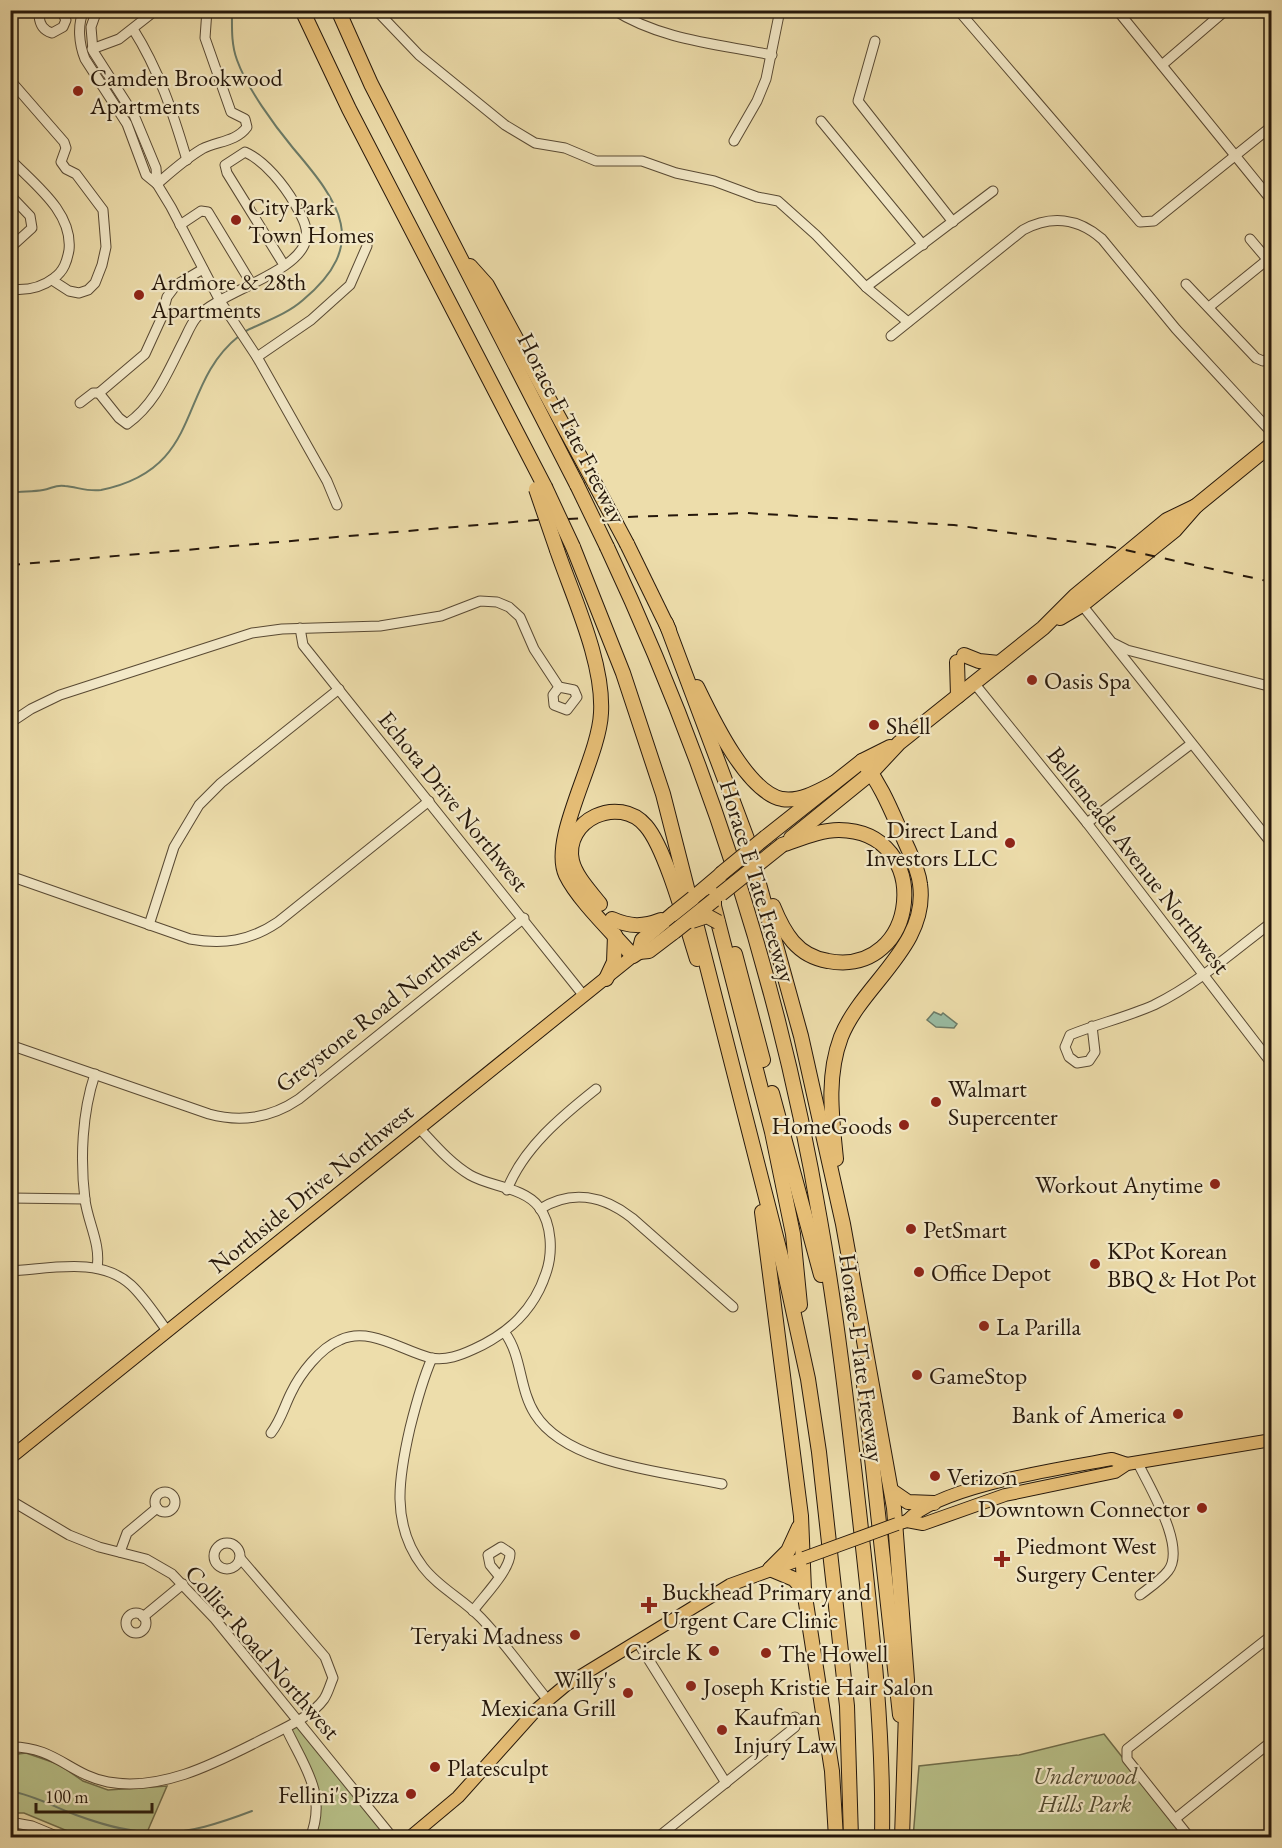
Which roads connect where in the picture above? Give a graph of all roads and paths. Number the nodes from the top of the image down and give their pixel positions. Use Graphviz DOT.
graph roads {
  1 [pos="44,10"];
  2 [pos="61,10"];
  3 [pos="84,10"];
  4 [pos="97,10"];
  5 [pos="156,10"];
  6 [pos="207,10"];
  7 [pos="302,10"];
  8 [pos="338,10"];
  9 [pos="376,10"];
  10 [pos="614,10"];
  11 [pos="780,10"];
  12 [pos="958,10"];
  13 [pos="1117,10"];
  14 [pos="1226,10"];
  15 [pos="133,29"];
  16 [pos="875,41"];
  17 [pos="92,49"];
  18 [pos="772,55"];
  19 [pos="1162,64"];
  20 [pos="10,80"];
  21 [pos="821,122"];
  22 [pos="1272,126"];
  23 [pos="734,141"];
  24 [pos="1235,155"];
  25 [pos="10,159"];
  26 [pos="187,160"];
  27 [pos="157,184"];
  28 [pos="993,191"];
  29 [pos="10,195"];
  30 [pos="1272,201"];
  31 [pos="953,222"];
  32 [pos="180,225"];
  33 [pos="1250,239"];
  34 [pos="923,245"];
  35 [pos="367,246"];
  36 [pos="10,248"];
  37 [pos="455,250"];
  38 [pos="1270,260"];
  39 [pos="284,265"];
  40 [pos="203,269"];
  41 [pos="52,280"];
  42 [pos="251,283"];
  43 [pos="1186,285"];
  44 [pos="866,287"];
  45 [pos="10,289"];
  46 [pos="220,301"];
  47 [pos="1209,307"];
  48 [pos="908,322"];
  49 [pos="891,336"];
  50 [pos="257,357"];
  51 [pos="1272,357"];
  52 [pos="99,393"];
  53 [pos="80,403"];
  54 [pos="1272,434"];
  55 [pos="1272,444"];
  56 [pos="541,488"];
  57 [pos="337,505"];
  58 [pos="1196,506"];
  59 [pos="1082,605"];
  60 [pos="666,624"];
  61 [pos="300,628"];
  62 [pos="1043,628"];
  63 [pos="1111,642"];
  64 [pos="999,663"];
  65 [pos="974,683"];
  66 [pos="559,687"];
  67 [pos="1272,687"];
  68 [pos="339,689"];
  69 [pos="958,696"];
  70 [pos="10,723"];
  71 [pos="899,743"];
  72 [pos="1191,744"];
  73 [pos="862,761"];
  74 [pos="872,772"];
  75 [pos="834,783"];
  76 [pos="429,801"];
  77 [pos="1088,823"];
  78 [pos="748,844"];
  79 [pos="1272,844"];
  80 [pos="782,845"];
  81 [pos="721,874"];
  82 [pos="10,876"];
  83 [pos="693,898"];
  84 [pos="719,900"];
  85 [pos="524,918"];
  86 [pos="612,919"];
  87 [pos="665,919"];
  88 [pos="718,922"];
  89 [pos="1272,922"];
  90 [pos="149,925"];
  91 [pos="615,935"];
  92 [pos="670,935"];
  93 [pos="636,954"];
  94 [pos="1204,975"];
  95 [pos="606,979"];
  96 [pos="584,996"];
  97 [pos="1092,1026"];
  98 [pos="10,1045"];
  99 [pos="1272,1064"];
  100 [pos="734,1071"];
  101 [pos="95,1074"];
  102 [pos="596,1089"];
  103 [pos="420,1129"];
  104 [pos="778,1136"];
  105 [pos="753,1142"];
  106 [pos="507,1190"];
  107 [pos="10,1198"];
  108 [pos="85,1198"];
  109 [pos="540,1209"];
  110 [pos="843,1224"];
  111 [pos="849,1258"];
  112 [pos="97,1268"];
  113 [pos="10,1271"];
  114 [pos="733,1307"];
  115 [pos="168,1332"];
  116 [pos="505,1333"];
  117 [pos="840,1350"];
  118 [pos="432,1358"];
  119 [pos="808,1379"];
  120 [pos="271,1433"];
  121 [pos="1272,1440"];
  122 [pos="10,1458"];
  123 [pos="1133,1464"];
  124 [pos="722,1484"];
  125 [pos="892,1491"];
  126 [pos="10,1500"];
  127 [pos="934,1503"];
  128 [pos="157,1508"];
  129 [pos="801,1516"];
  130 [pos="902,1523"];
  131 [pos="120,1552"];
  132 [pos="240,1558"];
  133 [pos="804,1558"];
  134 [pos="770,1569"];
  135 [pos="499,1576"];
  136 [pos="183,1584"];
  137 [pos="804,1590"];
  138 [pos="1140,1595"];
  139 [pos="473,1611"];
  140 [pos="143,1617"];
  141 [pos="1272,1635"];
  142 [pos="637,1641"];
  143 [pos="547,1699"];
  144 [pos="795,1717"];
  145 [pos="298,1719"];
  146 [pos="286,1728"];
  147 [pos="1272,1741"];
  148 [pos="10,1747"];
  149 [pos="904,1765"];
  150 [pos="726,1783"];
  151 [pos="1175,1819"];
  152 [pos="10,1822"];
  153 [pos="61,1838"];
  154 [pos="310,1838"];
  155 [pos="393,1838"];
  156 [pos="409,1838"];
  157 [pos="657,1838"];
  158 [pos="836,1838"];
  159 [pos="850,1838"];
  160 [pos="882,1838"];
  161 [pos="902,1838"];
  162 [pos="1190,1838"];
  1 -- 2 [label="street"];
  3 -- 27 [label="street"];
  4 -- 17 [label="street"];
  5 -- 15 [label="street"];
  6 -- 26 [label="street"];
  7 -- 56 [label="highway"];
  8 -- 37 [label="highway, Horace E Tate Freeway"];
  9 -- 44 [label="street"];
  10 -- 18 [label="street"];
  11 -- 18 [label="street"];
  12 -- 24 [label="street"];
  13 -- 19 [label="street"];
  14 -- 19 [label="street"];
  15 -- 17 [label="street"];
  15 -- 26 [label="street"];
  16 -- 31 [label="street"];
  17 -- 27 [label="street"];
  18 -- 23 [label="street"];
  19 -- 24 [label="street"];
  20 -- 41 [label="street"];
  21 -- 34 [label="street"];
  22 -- 24 [label="street"];
  24 -- 30 [label="street"];
  25 -- 41 [label="street"];
  26 -- 27 [label="street"];
  27 -- 32 [label="street"];
  28 -- 31 [label="street"];
  29 -- 36 [label="street"];
  31 -- 34 [label="street"];
  32 -- 40 [label="street"];
  32 -- 42 [label="street"];
  33 -- 38 [label="street"];
  34 -- 44 [label="street"];
  35 -- 50 [label="street"];
  37 -- 60 [label="highway, bridge"];
  37 -- 117 [label="highway, Horace E Tate Freeway, bridge"];
  38 -- 47 [label="street"];
  39 -- 39 [label="street"];
  39 -- 42 [label="street"];
  40 -- 46 [label="street"];
  40 -- 52 [label="street"];
  41 -- 45 [label="street"];
  42 -- 46 [label="street"];
  43 -- 47 [label="street"];
  44 -- 48 [label="street"];
  46 -- 50 [label="street"];
  46 -- 52 [label="street"];
  47 -- 51 [label="street"];
  48 -- 49 [label="street"];
  48 -- 54 [label="street"];
  50 -- 57 [label="street"];
  52 -- 53 [label="street"];
  55 -- 58 [label="highway, Northside Drive Northwest"];
  56 -- 91 [label="highway, bridge"];
  56 -- 100 [label="highway, bridge"];
  58 -- 59 [label="highway, Northside Drive Northwest"];
  58 -- 62 [label="highway, Northside Drive Northwest"];
  59 -- 62 [label="highway, Northside Drive Northwest"];
  59 -- 63 [label="street"];
  60 -- 75 [label="highway"];
  60 -- 78 [label="highway"];
  61 -- 66 [label="street"];
  61 -- 68 [label="street, Echota Drive Northwest"];
  61 -- 70 [label="street"];
  62 -- 64 [label="highway, Northside Drive Northwest"];
  63 -- 67 [label="street"];
  63 -- 72 [label="street"];
  64 -- 65 [label="highway, Northside Drive Northwest"];
  64 -- 69 [label="highway"];
  65 -- 69 [label="highway, Northside Drive Northwest"];
  65 -- 77 [label="street, Bellemeade Avenue Northwest"];
  68 -- 76 [label="street, Echota Drive Northwest"];
  68 -- 90 [label="street"];
  69 -- 71 [label="highway, Northside Drive Northwest"];
  71 -- 73 [label="highway, Northside Drive Northwest"];
  71 -- 74 [label="highway, Northside Drive Northwest"];
  72 -- 77 [label="street"];
  72 -- 79 [label="street"];
  73 -- 74 [label="highway"];
  73 -- 75 [label="highway, Northside Drive Northwest"];
  74 -- 80 [label="highway, Northside Drive Northwest"];
  74 -- 110 [label="highway"];
  75 -- 81 [label="highway, Northside Drive Northwest, bridge"];
  76 -- 85 [label="street, Echota Drive Northwest"];
  76 -- 90 [label="street"];
  77 -- 94 [label="street, Bellemeade Avenue Northwest"];
  78 -- 80 [label="highway"];
  78 -- 110 [label="highway"];
  80 -- 84 [label="highway, Northside Drive Northwest, bridge"];
  81 -- 83 [label="highway, Northside Drive Northwest"];
  81 -- 84 [label="highway"];
  82 -- 90 [label="street"];
  83 -- 84 [label="highway, bridge"];
  83 -- 87 [label="highway, Northside Drive Northwest, bridge"];
  84 -- 88 [label="highway"];
  84 -- 92 [label="highway, Northside Drive Northwest, bridge"];
  84 -- 104 [label="highway"];
  85 -- 96 [label="street, Echota Drive Northwest"];
  85 -- 101 [label="street, Greystone Road Northwest"];
  86 -- 87 [label="highway"];
  86 -- 93 [label="highway"];
  86 -- 100 [label="highway"];
  87 -- 93 [label="highway, Northside Drive Northwest"];
  88 -- 92 [label="highway, bridge"];
  88 -- 104 [label="highway"];
  89 -- 94 [label="street"];
  91 -- 93 [label="highway"];
  91 -- 95 [label="highway"];
  92 -- 93 [label="highway, Northside Drive Northwest"];
  93 -- 95 [label="main road, Northside Drive Northwest"];
  94 -- 97 [label="street"];
  94 -- 99 [label="street, Bellemeade Avenue Northwest"];
  95 -- 96 [label="main road, Northside Drive Northwest"];
  96 -- 103 [label="main road, Northside Drive Northwest"];
  98 -- 101 [label="street, Greystone Road Northwest"];
  100 -- 105 [label="highway"];
  101 -- 108 [label="street"];
  102 -- 106 [label="street"];
  103 -- 106 [label="street"];
  103 -- 115 [label="main road, Northside Drive Northwest"];
  104 -- 117 [label="highway"];
  104 -- 119 [label="highway"];
  105 -- 119 [label="highway"];
  105 -- 129 [label="highway"];
  106 -- 109 [label="street"];
  107 -- 108 [label="street"];
  108 -- 112 [label="street"];
  109 -- 114 [label="street"];
  109 -- 116 [label="street"];
  110 -- 111 [label="highway"];
  111 -- 125 [label="highway"];
  111 -- 149 [label="highway"];
  112 -- 113 [label="street"];
  112 -- 115 [label="street"];
  115 -- 122 [label="main road, Northside Drive Northwest"];
  116 -- 118 [label="street"];
  116 -- 124 [label="street"];
  117 -- 160 [label="highway, Horace E Tate Freeway"];
  118 -- 120 [label="street"];
  118 -- 139 [label="street"];
  119 -- 159 [label="highway"];
  121 -- 123 [label="main road"];
  123 -- 127 [label="main road"];
  123 -- 130 [label="main road"];
  123 -- 138 [label="street"];
  125 -- 127 [label="highway"];
  125 -- 130 [label="highway"];
  126 -- 131 [label="street, Collier Road Northwest"];
  127 -- 130 [label="main road"];
  128 -- 131 [label="street"];
  129 -- 133 [label="highway"];
  129 -- 134 [label="highway"];
  130 -- 133 [label="main road, bridge"];
  130 -- 149 [label="highway"];
  131 -- 136 [label="street, Collier Road Northwest"];
  132 -- 145 [label="street"];
  133 -- 134 [label="main road"];
  133 -- 137 [label="highway"];
  134 -- 137 [label="highway"];
  134 -- 142 [label="main road"];
  135 -- 139 [label="street"];
  136 -- 140 [label="street"];
  136 -- 145 [label="street, Collier Road Northwest"];
  137 -- 158 [label="highway"];
  139 -- 143 [label="street"];
  141 -- 151 [label="street"];
  142 -- 143 [label="main road"];
  142 -- 150 [label="street"];
  143 -- 156 [label="main road"];
  144 -- 150 [label="street"];
  145 -- 146 [label="street"];
  145 -- 155 [label="street, Collier Road Northwest"];
  146 -- 148 [label="street"];
  146 -- 154 [label="street"];
  147 -- 151 [label="street"];
  149 -- 161 [label="highway"];
  150 -- 157 [label="street"];
  151 -- 162 [label="street"];
  152 -- 153 [label="street"];
}
